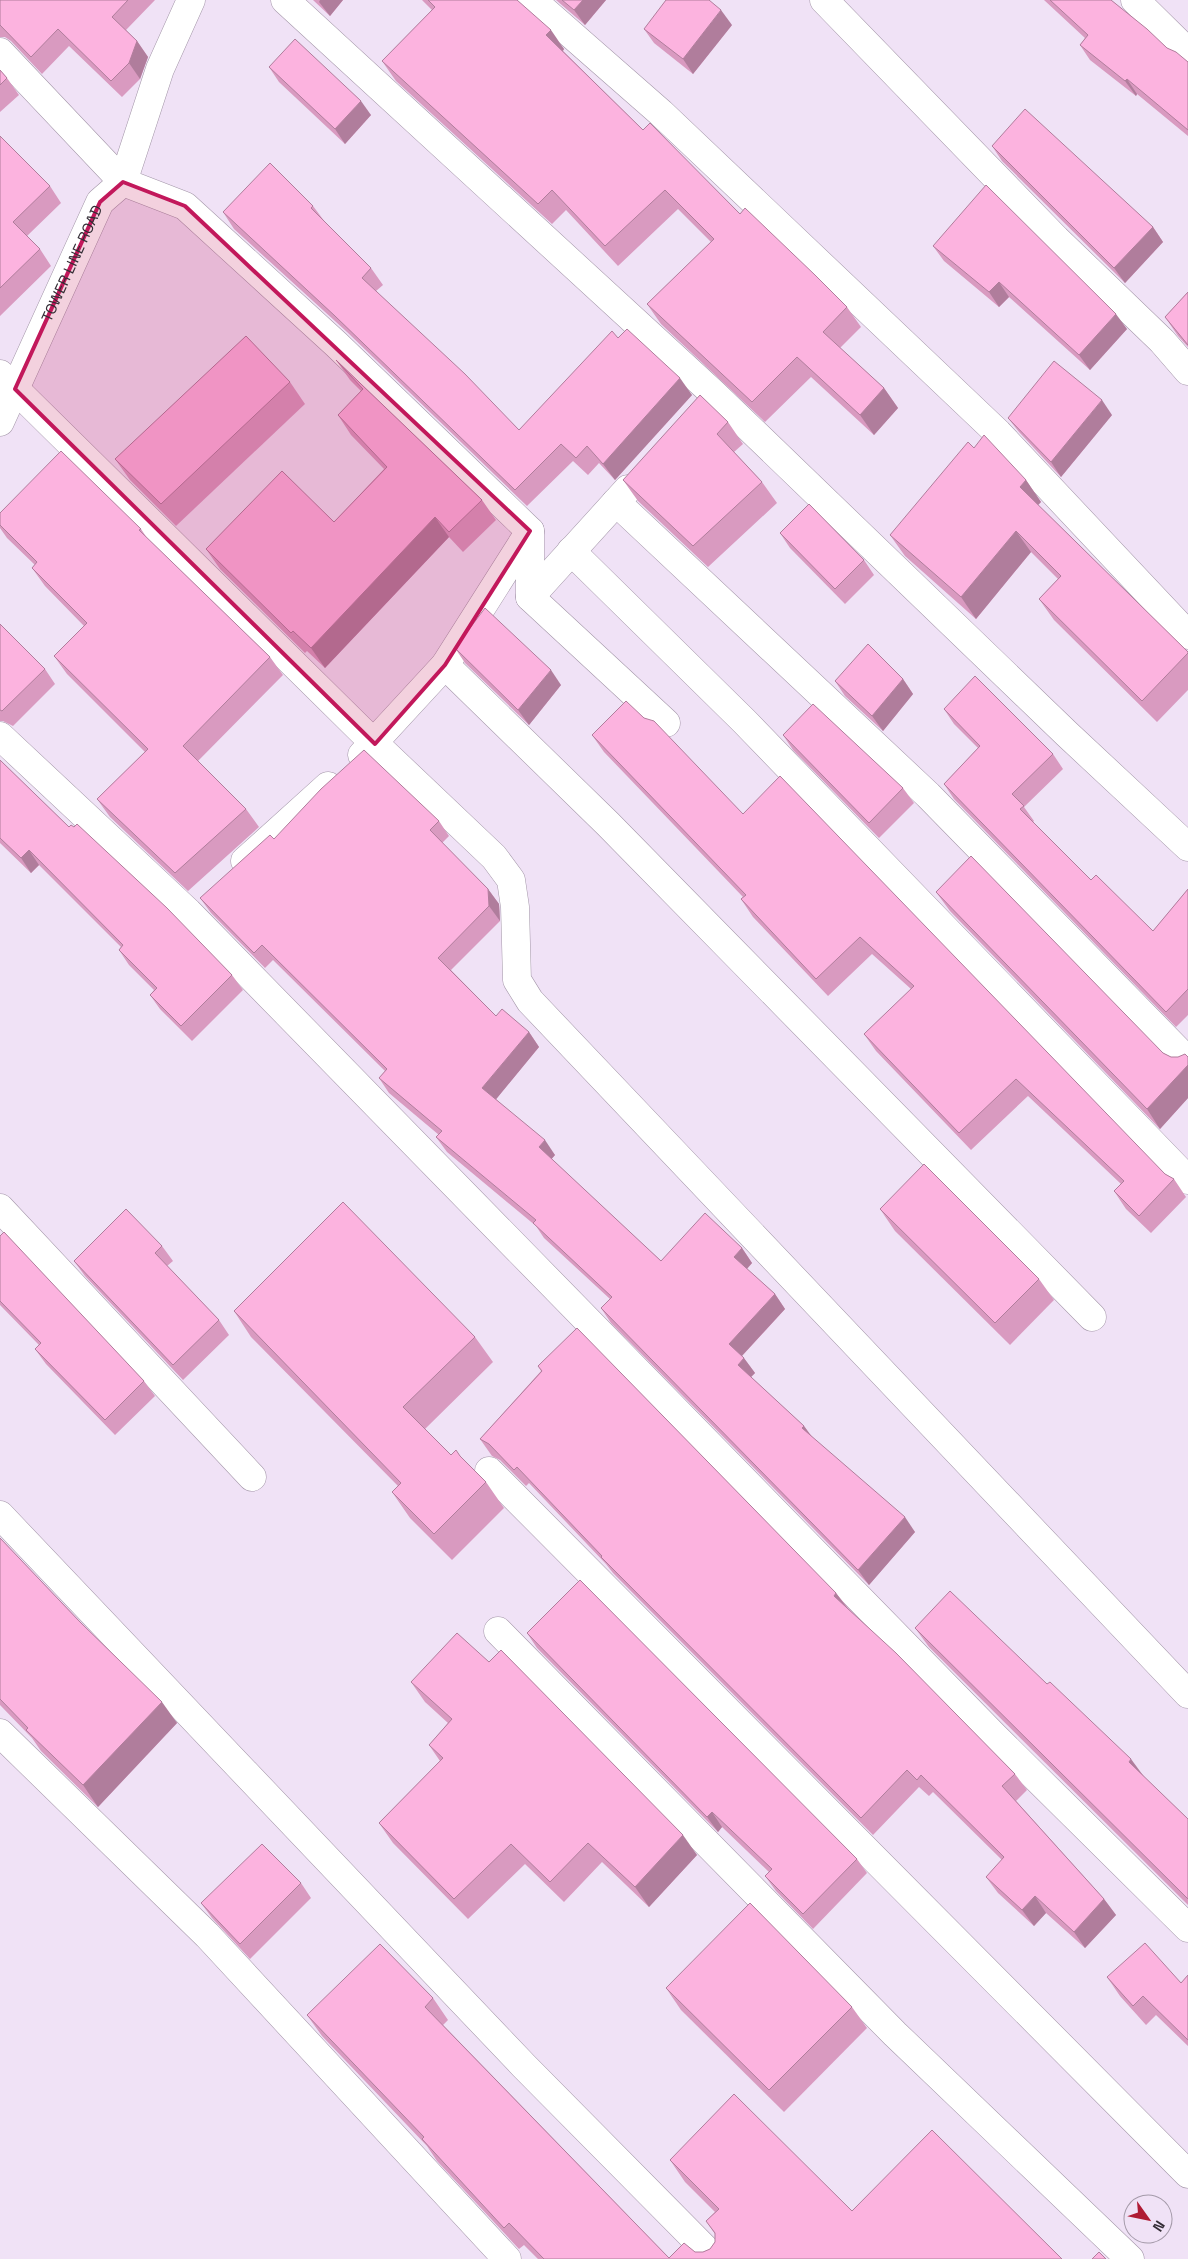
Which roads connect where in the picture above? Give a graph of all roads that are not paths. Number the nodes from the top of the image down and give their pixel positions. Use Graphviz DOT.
graph roads {
  1 [pos="191,0"];
  2 [pos="285,0"];
  3 [pos="532,0"];
  4 [pos="824,0"];
  5 [pos="1135,0"];
  6 [pos="0,52"];
  7 [pos="1188,52"];
  8 [pos="123,182"];
  9 [pos="1188,371"];
  10 [pos="8,382"];
  11 [pos="714,394"];
  12 [pos="695,416"];
  13 [pos="0,422"];
  14 [pos="642,473"];
  15 [pos="616,502"];
  16 [pos="530,531"];
  17 [pos="571,551"];
  18 [pos="530,597"];
  19 [pos="1188,635"];
  20 [pos="445,665"];
  21 [pos="666,723"];
  22 [pos="0,736"];
  23 [pos="375,744"];
  24 [pos="1188,847"];
  25 [pos="188,912"];
  26 [pos="1188,1061"];
  27 [pos="1188,1180"];
  28 [pos="0,1208"];
  29 [pos="1092,1316"];
  30 [pos="489,1471"];
  31 [pos="252,1477"];
  32 [pos="0,1515"];
  33 [pos="498,1631"];
  34 [pos="1188,1694"];
  35 [pos="0,1733"];
  36 [pos="1188,1928"];
  37 [pos="1188,2174"];
  38 [pos="507,2259"];
  39 [pos="715,2259"];
  40 [pos="1130,2259"];
  1 -- 8 [label="street"];
  2 -- 11 [label="street"];
  3 -- 19 [label="street"];
  4 -- 9 [label="street"];
  5 -- 7 [label="street"];
  6 -- 8 [label="street"];
  8 -- 10 [label="street, TOWER LINE ROAD"];
  8 -- 16 [label="street"];
  10 -- 13 [label="street, TOWER LINE ROAD"];
  10 -- 23 [label="street"];
  11 -- 12 [label="street"];
  11 -- 24 [label="street"];
  14 -- 15 [label="street"];
  15 -- 17 [label="street"];
  15 -- 26 [label="street"];
  16 -- 18 [label="street"];
  16 -- 20 [label="street"];
  17 -- 18 [label="street"];
  17 -- 27 [label="street"];
  18 -- 21 [label="street"];
  20 -- 23 [label="street"];
  20 -- 29 [label="street"];
  22 -- 25 [label="street"];
  23 -- 25 [label="street"];
  23 -- 34 [label="street"];
  25 -- 36 [label="street"];
  28 -- 31 [label="street"];
  30 -- 37 [label="street"];
  32 -- 39 [label="street"];
  33 -- 40 [label="street"];
  35 -- 38 [label="street"];
}
